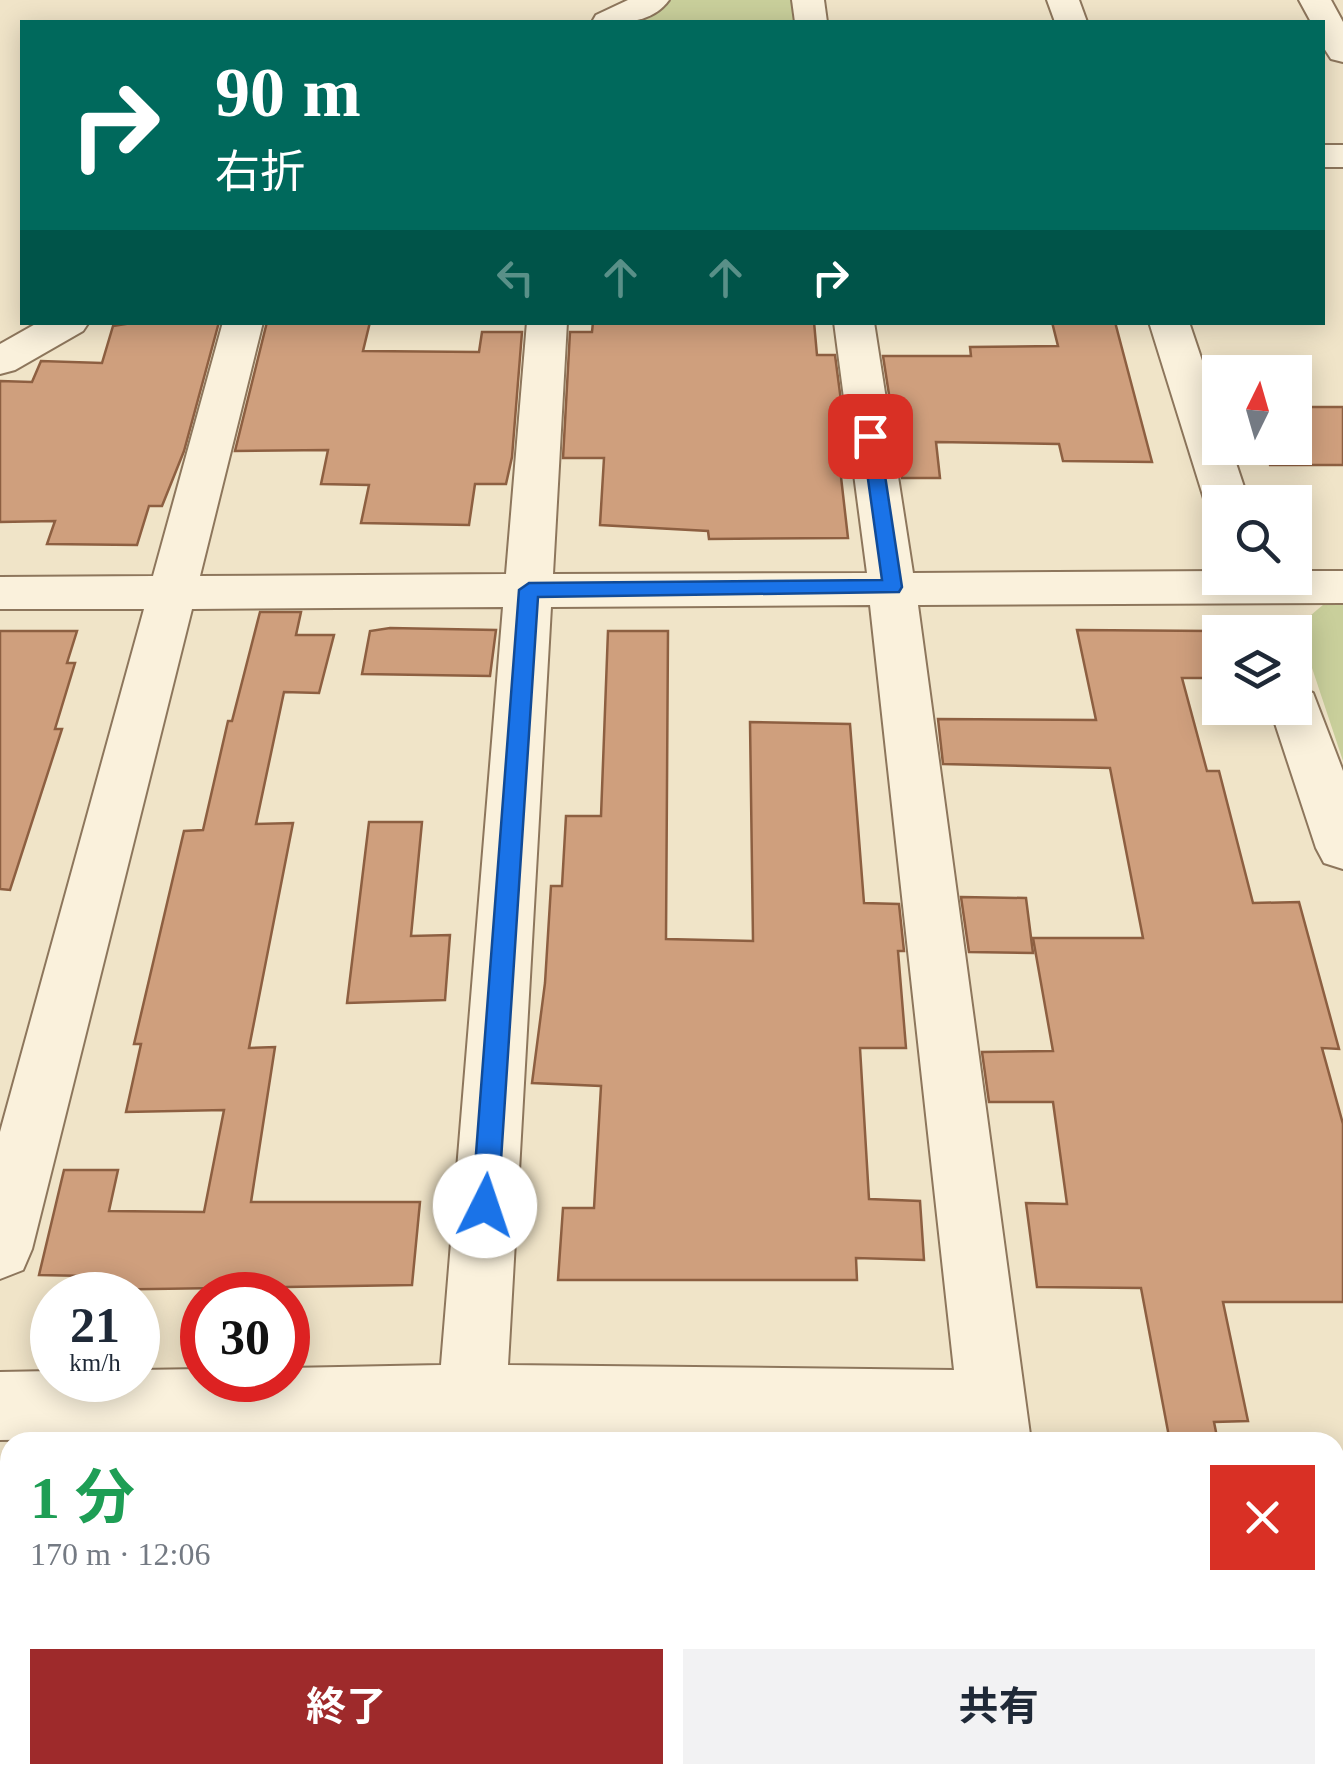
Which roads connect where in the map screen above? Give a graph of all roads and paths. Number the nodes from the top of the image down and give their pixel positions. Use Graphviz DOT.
graph roads {
  1 [pos="653,0"];
  2 [pos="1315,0"];
  3 [pos="612,20"];
  4 [pos="1343,52"];
  5 [pos="64,325"];
  6 [pos="242,325"];
  7 [pos="547,325"];
  8 [pos="854,325"];
  9 [pos="1171,325"];
  10 [pos="0,361"];
  11 [pos="1223,485"];
  12 [pos="1202,583"];
  13 [pos="1312,585"];
  14 [pos="1343,586"];
  15 [pos="892,587"];
  16 [pos="172,590"];
  17 [pos="529,590"];
  18 [pos="0,593"];
  19 [pos="1301,725"];
  20 [pos="1343,848"];
  21 [pos="0,1249"];
  22 [pos="0,1406"];
  23 [pos="470,1421"];
  24 [pos="994,1423"];
  1 -- 3 [label="street"];
  2 -- 4 [label="street"];
  5 -- 10 [label="street"];
  6 -- 16 [label="street"];
  7 -- 17 [label="street"];
  8 -- 15 [label="street"];
  9 -- 11 [label="street"];
  12 -- 15 [label="street"];
  13 -- 14 [label="street"];
  15 -- 17 [label="street"];
  15 -- 24 [label="street"];
  16 -- 17 [label="street"];
  16 -- 18 [label="street"];
  16 -- 21 [label="street"];
  17 -- 23 [label="street"];
  19 -- 20 [label="street"];
  22 -- 23 [label="street"];
  23 -- 24 [label="street"];
}
